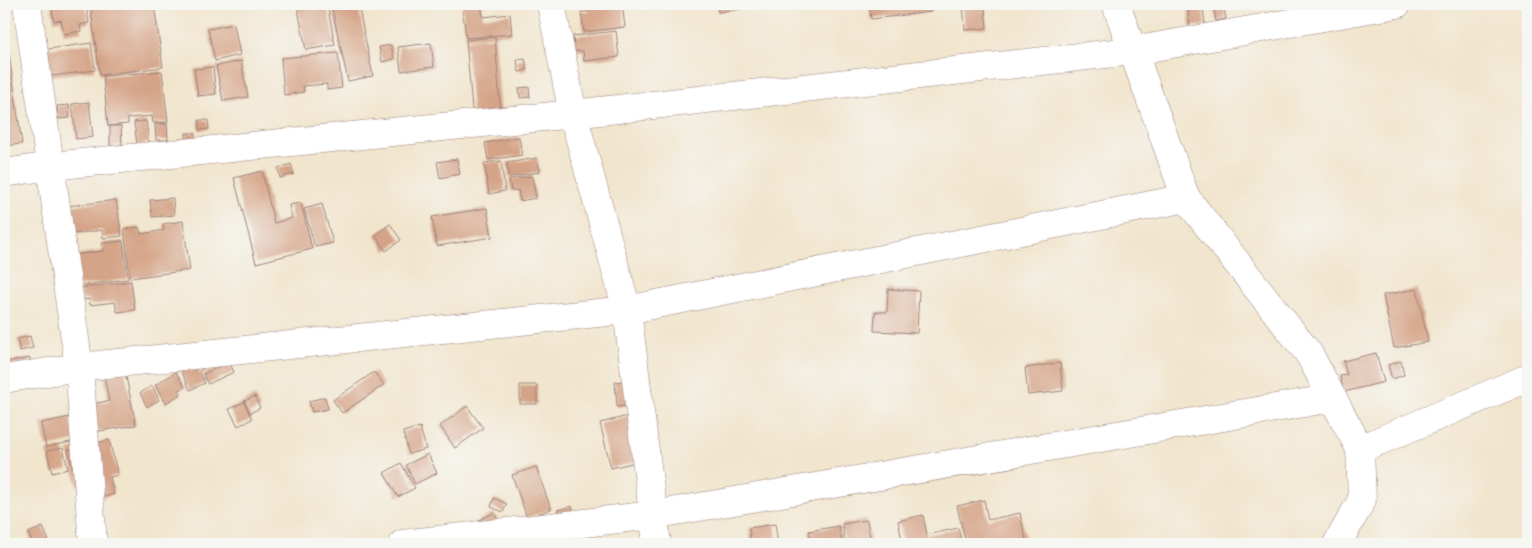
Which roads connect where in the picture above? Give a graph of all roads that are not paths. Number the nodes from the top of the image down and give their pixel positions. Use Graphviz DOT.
graph roads {
  1 [pos="27,4"];
  2 [pos="551,4"];
  3 [pos="1116,4"];
  4 [pos="1397,4"];
  5 [pos="1132,51"];
  6 [pos="573,114"];
  7 [pos="51,166"];
  8 [pos="4,173"];
  9 [pos="1186,198"];
  10 [pos="628,310"];
  11 [pos="79,367"];
  12 [pos="4,378"];
  13 [pos="1528,378"];
  14 [pos="1333,398"];
  15 [pos="1360,449"];
  16 [pos="653,515"];
  17 [pos="93,544"];
  18 [pos="403,544"];
  19 [pos="657,544"];
  20 [pos="1337,544"];
  1 -- 7 [label="street"];
  2 -- 6 [label="street"];
  3 -- 5 [label="street"];
  4 -- 5 [label="street"];
  5 -- 6 [label="street"];
  5 -- 9 [label="street"];
  6 -- 7 [label="street"];
  6 -- 10 [label="street"];
  7 -- 8 [label="street"];
  7 -- 11 [label="street"];
  9 -- 10 [label="street"];
  9 -- 14 [label="street"];
  10 -- 11 [label="street"];
  10 -- 16 [label="street"];
  11 -- 12 [label="street"];
  11 -- 17 [label="street"];
  13 -- 15 [label="street"];
  14 -- 15 [label="street"];
  14 -- 16 [label="street"];
  15 -- 20 [label="street"];
  16 -- 18 [label="street"];
  16 -- 19 [label="street"];
}
